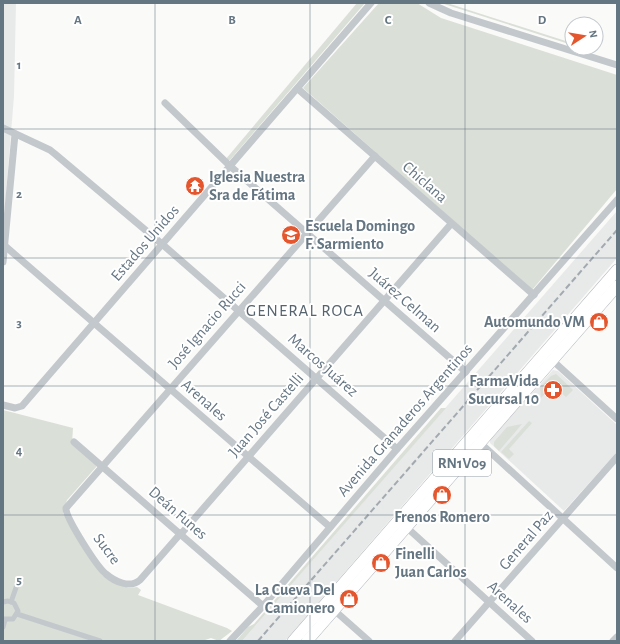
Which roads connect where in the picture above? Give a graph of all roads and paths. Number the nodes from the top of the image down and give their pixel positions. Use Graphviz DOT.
graph roads {
  1 [pos="371,3"];
  2 [pos="429,3"];
  3 [pos="617,65"];
  4 [pos="298,89"];
  5 [pos="165,103"];
  6 [pos="3,128"];
  7 [pos="16,134"];
  8 [pos="375,156"];
  9 [pos="230,166"];
  10 [pos="617,200"];
  11 [pos="451,224"];
  12 [pos="306,233"];
  13 [pos="162,244"];
  14 [pos="5,246"];
  15 [pos="3,262"];
  16 [pos="617,270"];
  17 [pos="617,286"];
  18 [pos="534,295"];
  19 [pos="385,300"];
  20 [pos="239,310"];
  21 [pos="93,323"];
  22 [pos="552,360"];
  23 [pos="466,372"];
  24 [pos="317,379"];
  25 [pos="170,388"];
  26 [pos="3,405"];
  27 [pos="617,419"];
  28 [pos="476,439"];
  29 [pos="74,442"];
  30 [pos="397,449"];
  31 [pos="249,456"];
  32 [pos="617,457"];
  33 [pos="104,467"];
  34 [pos="66,514"];
  35 [pos="563,519"];
  36 [pos="402,524"];
  37 [pos="330,527"];
  38 [pos="181,534"];
  39 [pos="617,568"];
  40 [pos="18,582"];
  41 [pos="137,582"];
  42 [pos="3,602"];
  43 [pos="11,602"];
  44 [pos="490,602"];
  45 [pos="263,606"];
  46 [pos="334,610"];
  47 [pos="17,614"];
  48 [pos="4,620"];
  49 [pos="3,627"];
  50 [pos="617,637"];
  51 [pos="100,641"];
  52 [pos="230,641"];
  53 [pos="293,641"];
  54 [pos="307,641"];
  55 [pos="369,641"];
  56 [pos="456,641"];
  57 [pos="532,641"];
  58 [pos="613,641"];
  1 -- 4 [label="street, Estados Unidos"];
  2 -- 3 [label="street"];
  4 -- 8 [label="street, Chiclana"];
  4 -- 9 [label="street, Estados Unidos"];
  5 -- 9 [label="street, Juárez Celman"];
  6 -- 7 [label="street, Marcos Juárez"];
  7 -- 13 [label="street, Marcos Juárez"];
  7 -- 14 [label="street"];
  8 -- 11 [label="street, Chiclana"];
  8 -- 12 [label="street, José Ignacio Rucci"];
  9 -- 12 [label="street, Juárez Celman"];
  9 -- 13 [label="street, Estados Unidos"];
  10 -- 18 [label="street, Avenida Granaderos Argentinos"];
  11 -- 18 [label="street, Chiclana"];
  11 -- 19 [label="street, Juan José Castelli"];
  12 -- 19 [label="street, Juárez Celman"];
  12 -- 20 [label="street, José Ignacio Rucci"];
  13 -- 20 [label="street, Marcos Juárez"];
  13 -- 21 [label="street, Estados Unidos"];
  14 -- 15 [label="street"];
  14 -- 21 [label="street, Arenales"];
  16 -- 28 [label="main road, RN1V09"];
  17 -- 22 [label="main road, RN1V09"];
  18 -- 23 [label="street, Avenida Granaderos Argentinos"];
  19 -- 23 [label="street, Juárez Celman"];
  19 -- 24 [label="street, Juan José Castelli"];
  20 -- 24 [label="street, Marcos Juárez"];
  20 -- 25 [label="street, José Ignacio Rucci"];
  21 -- 25 [label="street, Arenales"];
  21 -- 26 [label="street, Estados Unidos"];
  22 -- 27 [label="street"];
  22 -- 28 [label="main road, RN1V09"];
  23 -- 30 [label="street, Avenida Granaderos Argentinos"];
  24 -- 30 [label="street, Marcos Juárez"];
  24 -- 31 [label="street, Juan José Castelli"];
  25 -- 31 [label="street, Arenales"];
  25 -- 33 [label="street, José Ignacio Rucci"];
  28 -- 35 [label="street"];
  28 -- 36 [label="main road, RN1V09"];
  29 -- 33 [label="street, Deán Funes"];
  30 -- 37 [label="street, Avenida Granaderos Argentinos"];
  31 -- 37 [label="street, Arenales"];
  31 -- 38 [label="street, Juan José Castelli"];
  32 -- 35 [label="street, General Paz"];
  33 -- 34 [label="street, José Ignacio Rucci"];
  33 -- 38 [label="street, Deán Funes"];
  34 -- 41 [label="street, Sucre"];
  35 -- 39 [label="street"];
  35 -- 44 [label="street, General Paz"];
  36 -- 44 [label="street, Arenales"];
  36 -- 46 [label="main road, RN1V09"];
  36 -- 53 [label="main road, RN1V09"];
  37 -- 45 [label="street, Avenida Granaderos Argentinos"];
  38 -- 41 [label="street, Juan José Castelli"];
  38 -- 45 [label="street, Deán Funes"];
  40 -- 43 [label="street"];
  42 -- 43 [label="street"];
  43 -- 47 [label="street"];
  44 -- 56 [label="street, General Paz"];
  44 -- 57 [label="street, Arenales"];
  45 -- 52 [label="street, Avenida Granaderos Argentinos"];
  46 -- 54 [label="main road, RN1V09"];
  46 -- 55 [label="street"];
  47 -- 48 [label="street"];
  47 -- 51 [label="street"];
  48 -- 49 [label="street"];
  50 -- 58 [label="street"];
}
